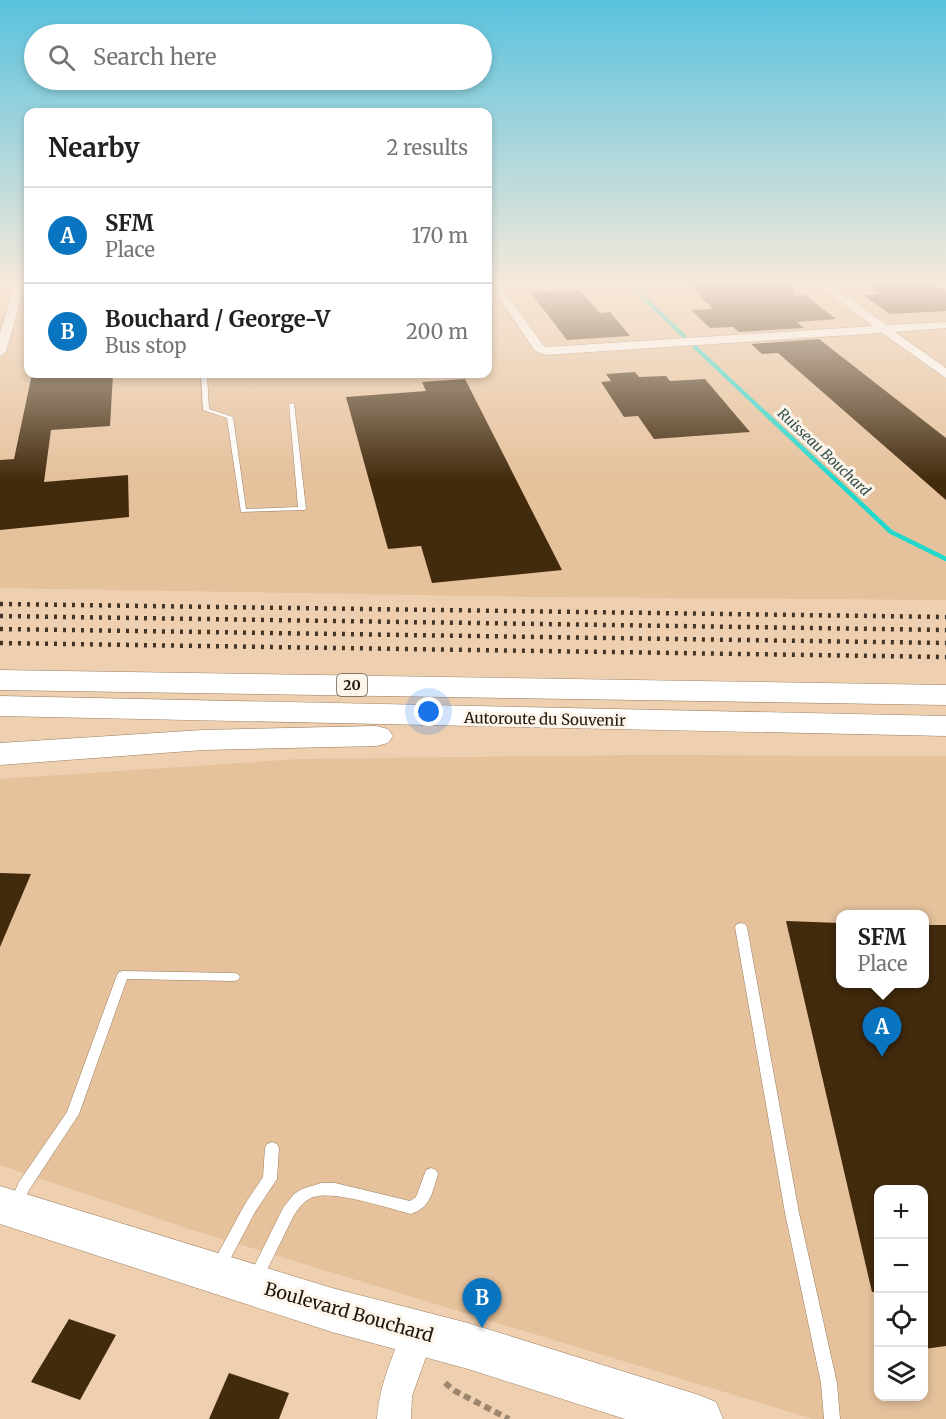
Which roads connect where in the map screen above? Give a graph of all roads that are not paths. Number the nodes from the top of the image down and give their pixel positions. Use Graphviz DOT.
graph roads {
  1 [pos="538,347"];
  2 [pos="608,347"];
  3 [pos="908,347"];
  4 [pos="946,374"];
  5 [pos="204,378"];
  6 [pos="292,404"];
  7 [pos="0,660"];
  8 [pos="0,680"];
  9 [pos="705,692"];
  10 [pos="946,695"];
  11 [pos="0,706"];
  12 [pos="671,722"];
  13 [pos="946,726"];
  14 [pos="0,754"];
  15 [pos="741,927"];
  16 [pos="234,977"];
  17 [pos="272,1148"];
  18 [pos="430,1174"];
  19 [pos="4,1214"];
  20 [pos="233,1279"];
  21 [pos="419,1332"];
  22 [pos="394,1419"];
  23 [pos="699,1419"];
  24 [pos="832,1419"];
  1 -- 2 [label="street"];
  3 -- 4 [label="street"];
  5 -- 6 [label="lane"];
  7 -- 9 [label="highway"];
  8 -- 9 [label="highway, Autoroute du Souvenir / 20"];
  9 -- 10 [label="highway, Autoroute du Souvenir / 20"];
  11 -- 12 [label="highway, Autoroute du Souvenir / 20"];
  12 -- 13 [label="highway, Autoroute du Souvenir / 20"];
  12 -- 14 [label="highway"];
  15 -- 24 [label="lane"];
  16 -- 19 [label="lane"];
  17 -- 20 [label="lane"];
  18 -- 20 [label="lane"];
  19 -- 20 [label="main road, Boulevard Bouchard"];
  20 -- 21 [label="main road, Boulevard Bouchard"];
  21 -- 22 [label="street"];
  21 -- 23 [label="main road, Boulevard Bouchard"];
}
